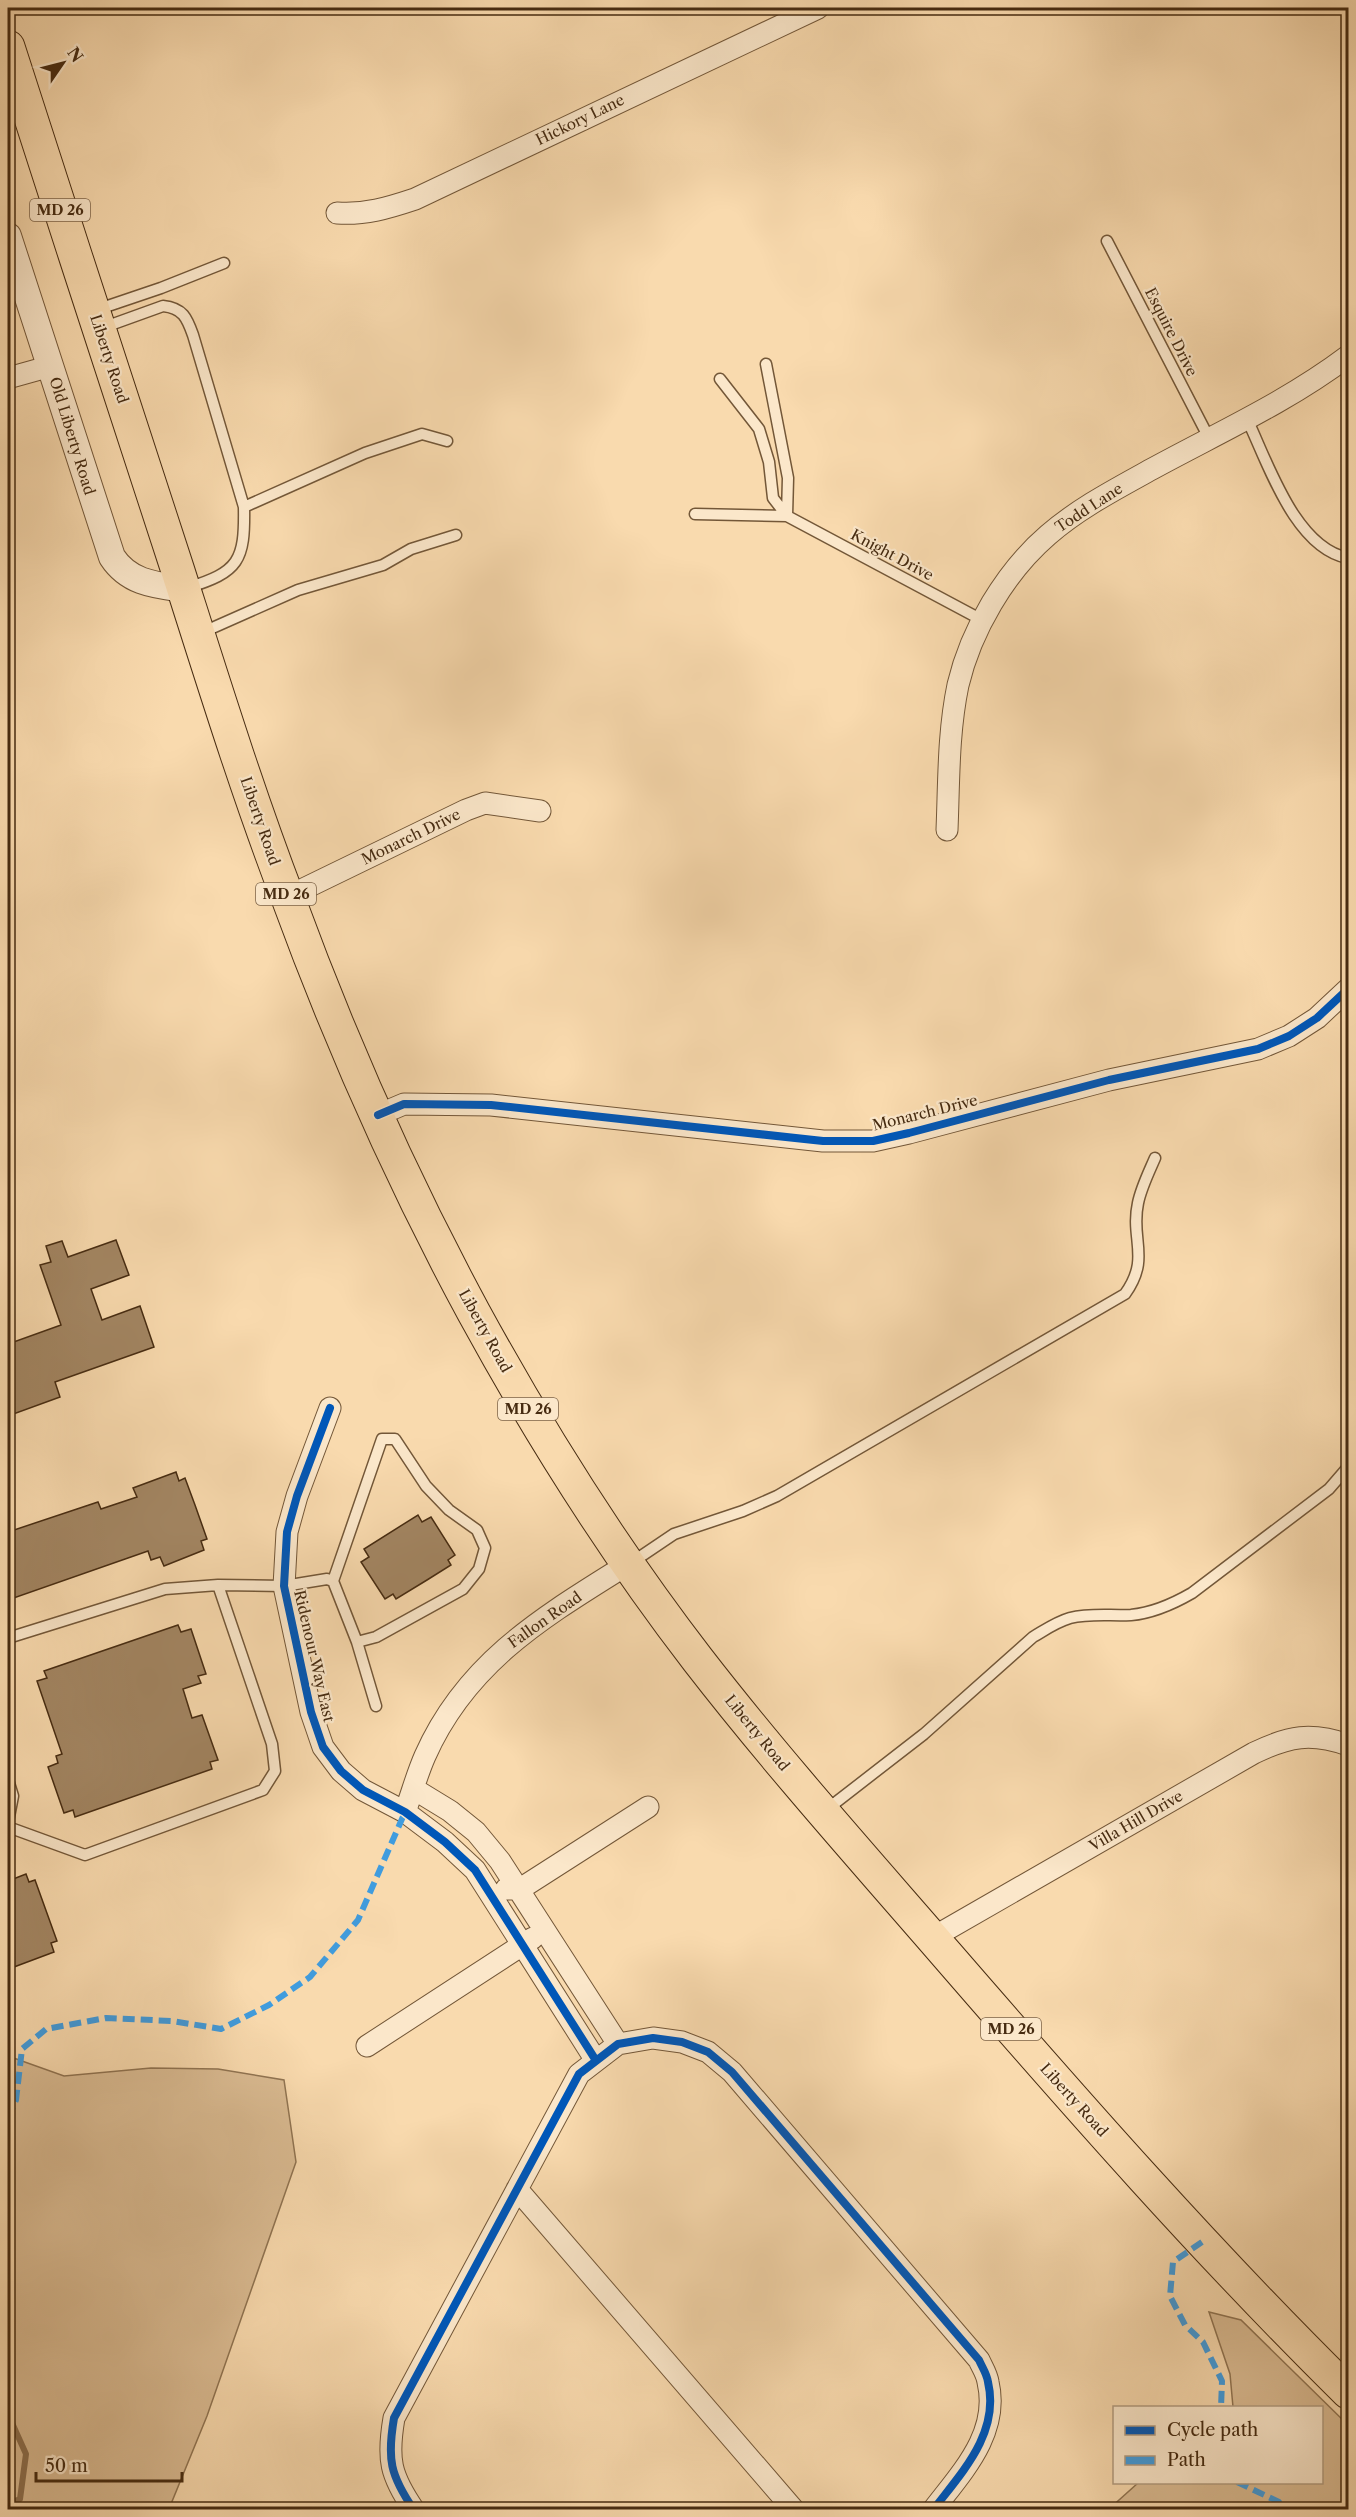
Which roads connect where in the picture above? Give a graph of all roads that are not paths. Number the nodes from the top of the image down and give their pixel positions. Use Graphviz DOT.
graph roads {
  1 [pos="818,8"];
  2 [pos="10,61"];
  3 [pos="337,213"];
  4 [pos="8,239"];
  5 [pos="1107,241"];
  6 [pos="224,262"];
  7 [pos="96,320"];
  8 [pos="1348,357"];
  9 [pos="766,364"];
  10 [pos="51,366"];
  11 [pos="8,378"];
  12 [pos="720,379"];
  13 [pos="1247,419"];
  14 [pos="1209,438"];
  15 [pos="447,441"];
  16 [pos="244,507"];
  17 [pos="695,514"];
  18 [pos="788,516"];
  19 [pos="456,535"];
  20 [pos="1348,558"];
  21 [pos="184,589"];
  22 [pos="982,620"];
  23 [pos="198,634"];
  24 [pos="540,811"];
  25 [pos="947,830"];
  26 [pos="287,897"];
  27 [pos="1348,989"];
  28 [pos="378,1115"];
  29 [pos="1155,1158"];
  30 [pos="330,1408"];
  31 [pos="1348,1467"];
  32 [pos="628,1564"];
  33 [pos="333,1581"];
  34 [pos="218,1585"];
  35 [pos="284,1586"];
  36 [pos="8,1638"];
  37 [pos="357,1642"];
  38 [pos="376,1706"];
  39 [pos="1348,1745"];
  40 [pos="8,1780"];
  41 [pos="414,1789"];
  42 [pos="648,1808"];
  43 [pos="405,1812"];
  44 [pos="823,1812"];
  45 [pos="8,1822"];
  46 [pos="8,1827"];
  47 [pos="520,1889"];
  48 [pos="488,1890"];
  49 [pos="544,1931"];
  50 [pos="932,1938"];
  51 [pos="523,1944"];
  52 [pos="618,2044"];
  53 [pos="367,2046"];
  54 [pos="596,2059"];
  55 [pos="517,2189"];
  56 [pos="1348,2392"];
  57 [pos="414,2510"];
  58 [pos="794,2510"];
  59 [pos="933,2510"];
  1 -- 3 [label="street, Hickory Lane"];
  2 -- 7 [label="main road, Liberty Road / MD 26"];
  4 -- 10 [label="street, Old Liberty Road"];
  5 -- 14 [label="lane, Esquire Drive"];
  6 -- 7 [label="lane"];
  7 -- 16 [label="lane"];
  7 -- 21 [label="main road, Liberty Road / MD 26"];
  8 -- 13 [label="street, Todd Lane"];
  9 -- 18 [label="lane"];
  10 -- 11 [label="street"];
  10 -- 21 [label="street, Old Liberty Road"];
  12 -- 18 [label="lane"];
  13 -- 14 [label="street, Todd Lane"];
  13 -- 20 [label="lane"];
  14 -- 22 [label="street, Todd Lane"];
  15 -- 16 [label="lane"];
  16 -- 21 [label="lane"];
  17 -- 18 [label="lane"];
  18 -- 22 [label="lane, Knight Drive"];
  19 -- 23 [label="lane"];
  21 -- 23 [label="main road, Liberty Road / MD 26"];
  22 -- 25 [label="street, Todd Lane"];
  23 -- 26 [label="main road, Liberty Road / MD 26"];
  24 -- 26 [label="street, Monarch Drive"];
  26 -- 28 [label="main road, Liberty Road / MD 26"];
  27 -- 28 [label="street, Monarch Drive"];
  28 -- 32 [label="main road, Liberty Road / MD 26"];
  29 -- 32 [label="lane"];
  30 -- 35 [label="street, Ridenour Way East"];
  31 -- 44 [label="lane"];
  32 -- 41 [label="street, Fallon Road"];
  32 -- 44 [label="main road, Liberty Road / MD 26"];
  33 -- 35 [label="lane"];
  33 -- 37 [label="lane"];
  33 -- 37 [label="lane"];
  34 -- 35 [label="lane"];
  34 -- 36 [label="lane"];
  34 -- 46 [label="lane"];
  35 -- 43 [label="street, Ridenour Way East"];
  37 -- 38 [label="lane"];
  39 -- 50 [label="street, Villa Hill Drive"];
  40 -- 45 [label="lane"];
  41 -- 43 [label="street, Fallon Road"];
  41 -- 47 [label="street"];
  42 -- 47 [label="street"];
  43 -- 48 [label="street, Ridenour Way East"];
  44 -- 50 [label="main road, Liberty Road / MD 26"];
  47 -- 48 [label="street"];
  47 -- 49 [label="street"];
  48 -- 51 [label="street, Ridenour Way East"];
  49 -- 51 [label="street"];
  49 -- 52 [label="street"];
  50 -- 56 [label="main road, Liberty Road / MD 26"];
  51 -- 53 [label="street"];
  51 -- 54 [label="street, Ridenour Way East"];
  52 -- 54 [label="street"];
  52 -- 59 [label="street"];
  54 -- 55 [label="street"];
  55 -- 57 [label="street"];
  55 -- 58 [label="street"];
}
